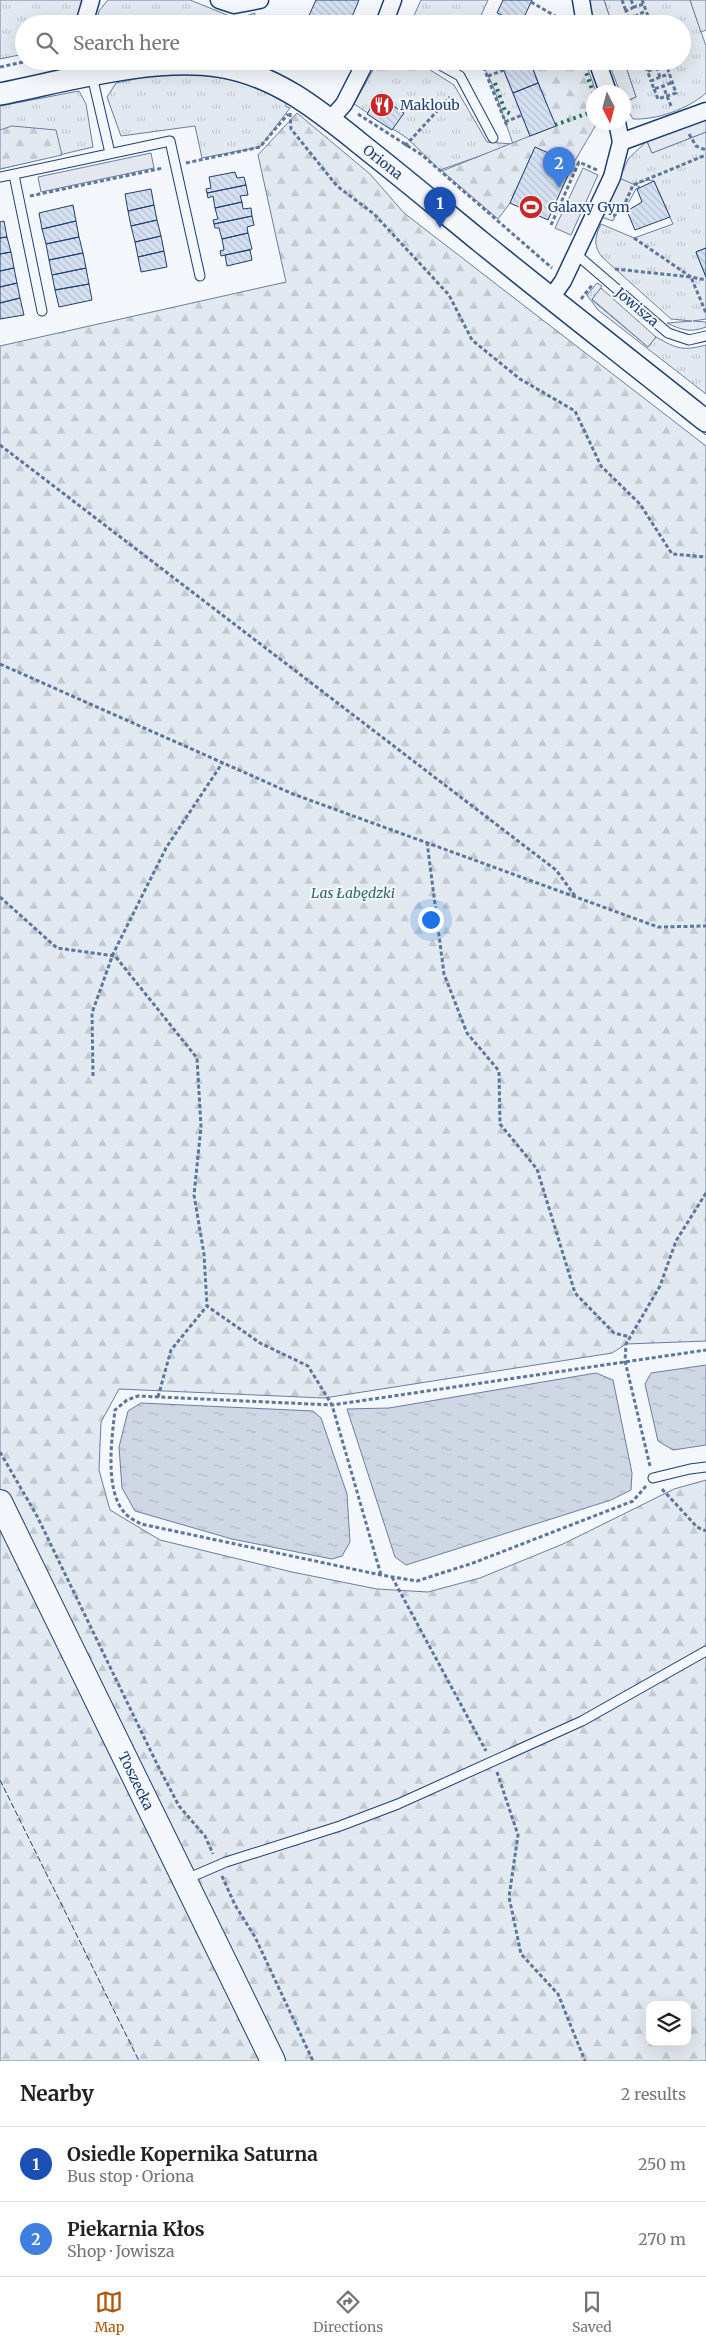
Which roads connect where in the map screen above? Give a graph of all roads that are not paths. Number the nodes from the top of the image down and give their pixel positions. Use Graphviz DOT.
graph roads {
  1 [pos="91,0"];
  2 [pos="220,0"];
  3 [pos="260,0"];
  4 [pos="394,0"];
  5 [pos="581,0"];
  6 [pos="87,15"];
  7 [pos="388,15"];
  8 [pos="584,15"];
  9 [pos="87,70"];
  10 [pos="91,70"];
  11 [pos="236,70"];
  12 [pos="361,70"];
  13 [pos="449,70"];
  14 [pos="600,70"];
  15 [pos="606,85"];
  16 [pos="0,94"];
  17 [pos="706,111"];
  18 [pos="330,120"];
  19 [pos="619,130"];
  20 [pos="493,138"];
  21 [pos="621,142"];
  22 [pos="110,153"];
  23 [pos="14,175"];
  24 [pos="0,177"];
  25 [pos="576,254"];
  26 [pos="200,276"];
  27 [pos="551,298"];
  28 [pos="42,311"];
  29 [pos="706,336"];
  30 [pos="706,421"];
  31 [pos="706,1467"];
  32 [pos="653,1478"];
  33 [pos="0,1502"];
  34 [pos="706,1651"];
  35 [pos="184,1880"];
  36 [pos="273,2061"];
  1 -- 6 [label="street"];
  2 -- 3 [label="street"];
  4 -- 7 [label="street"];
  5 -- 8 [label="street"];
  9 -- 16 [label="street, Oriona"];
  10 -- 22 [label="lane"];
  11 -- 18 [label="street, Oriona"];
  12 -- 18 [label="street"];
  13 -- 20 [label="lane"];
  14 -- 15 [label="street"];
  17 -- 21 [label="street"];
  18 -- 27 [label="street, Oriona"];
  19 -- 21 [label="street"];
  21 -- 25 [label="street"];
  22 -- 23 [label="lane"];
  22 -- 26 [label="lane"];
  23 -- 24 [label="lane"];
  23 -- 28 [label="lane"];
  25 -- 27 [label="street"];
  25 -- 29 [label="lane, Jowisza"];
  27 -- 30 [label="street, Oriona"];
  31 -- 32 [label="lane"];
  33 -- 35 [label="main road, Toszecka"];
  34 -- 35 [label="lane"];
  35 -- 36 [label="main road, Toszecka"];
}
